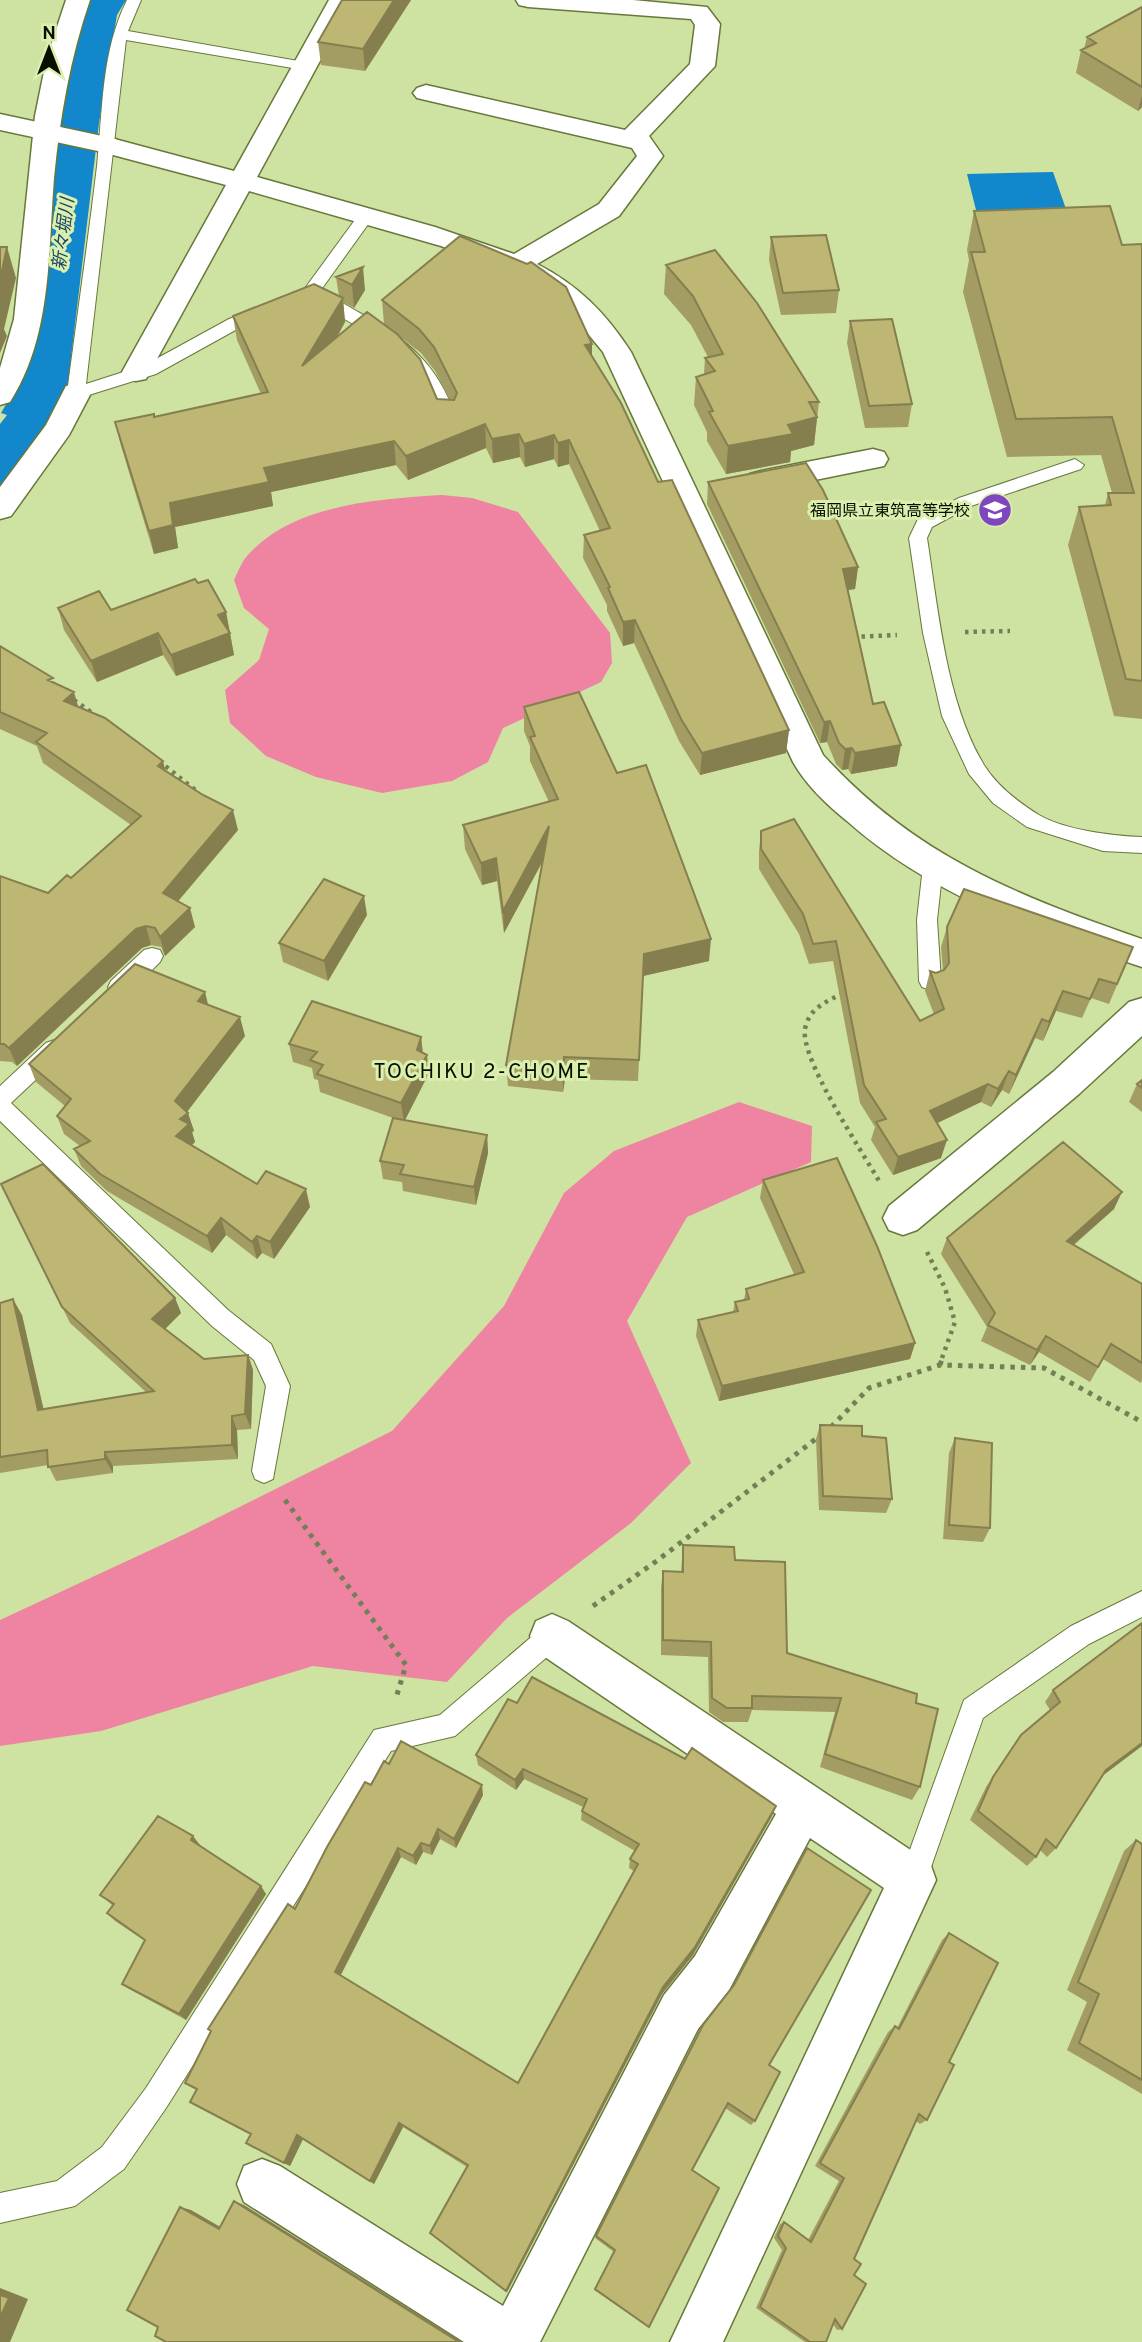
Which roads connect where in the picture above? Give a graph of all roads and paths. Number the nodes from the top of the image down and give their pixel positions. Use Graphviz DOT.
graph roads {
  1 [pos="78,0"];
  2 [pos="134,0"];
  3 [pos="341,0"];
  4 [pos="528,0"];
  5 [pos="698,6"];
  6 [pos="119,34"];
  7 [pos="304,66"];
  8 [pos="426,93"];
  9 [pos="0,122"];
  10 [pos="51,133"];
  11 [pos="631,139"];
  12 [pos="103,144"];
  13 [pos="243,180"];
  14 [pos="366,216"];
  15 [pos="515,265"];
  16 [pos="309,295"];
  17 [pos="136,372"];
  18 [pos="76,393"];
  19 [pos="0,395"];
  20 [pos="447,418"];
  21 [pos="873,459"];
  22 [pos="1075,465"];
  23 [pos="713,490"];
  24 [pos="0,509"];
  25 [pos="72,699"];
  26 [pos="103,720"];
  27 [pos="154,757"];
  28 [pos="204,797"];
  29 [pos="1142,845"];
  30 [pos="933,866"];
  31 [pos="1142,953"];
  32 [pos="152,956"];
  33 [pos="930,981"];
  34 [pos="845,992"];
  35 [pos="101,1004"];
  36 [pos="1142,1013"];
  37 [pos="71,1033"];
  38 [pos="0,1100"];
  39 [pos="0,1107"];
  40 [pos="903,1218"];
  41 [pos="940,1365"];
  42 [pos="1142,1422"];
  43 [pos="264,1471"];
  44 [pos="1142,1604"];
  45 [pos="552,1636"];
  46 [pos="383,1740"];
  47 [pos="789,1832"];
  48 [pos="913,1880"];
  49 [pos="261,2184"];
  50 [pos="0,2208"];
  51 [pos="512,2342"];
  52 [pos="696,2342"];
  1 -- 10 [label="street"];
  2 -- 6 [label="lane"];
  3 -- 7 [label="street"];
  4 -- 5 [label="street"];
  5 -- 11 [label="street"];
  6 -- 7 [label="lane"];
  6 -- 12 [label="lane"];
  7 -- 13 [label="street"];
  8 -- 11 [label="street"];
  9 -- 10 [label="street"];
  10 -- 12 [label="street"];
  10 -- 19 [label="street"];
  11 -- 15 [label="street"];
  12 -- 13 [label="street"];
  12 -- 18 [label="lane"];
  13 -- 14 [label="street"];
  13 -- 17 [label="street"];
  14 -- 15 [label="street"];
  14 -- 16 [label="lane"];
  15 -- 23 [label="street"];
  16 -- 17 [label="lane"];
  16 -- 20 [label="lane"];
  17 -- 18 [label="lane"];
  18 -- 24 [label="street"];
  21 -- 23 [label="street"];
  22 -- 29 [label="lane"];
  23 -- 30 [label="street"];
  25 -- 26 [label="path"];
  27 -- 28 [label="path"];
  30 -- 31 [label="street"];
  30 -- 33 [label="lane"];
  32 -- 35 [label="lane"];
  34 -- 40 [label="path"];
  36 -- 40 [label="street"];
  37 -- 38 [label="lane"];
  39 -- 43 [label="lane"];
  40 -- 41 [label="path"];
  41 -- 42 [label="path"];
  41 -- 45 [label="path"];
  43 -- 46 [label="path"];
  44 -- 48 [label="lane"];
  45 -- 46 [label="lane"];
  45 -- 48 [label="street"];
  46 -- 50 [label="lane"];
  47 -- 51 [label="street"];
  48 -- 52 [label="street"];
  49 -- 51 [label="street"];
}
